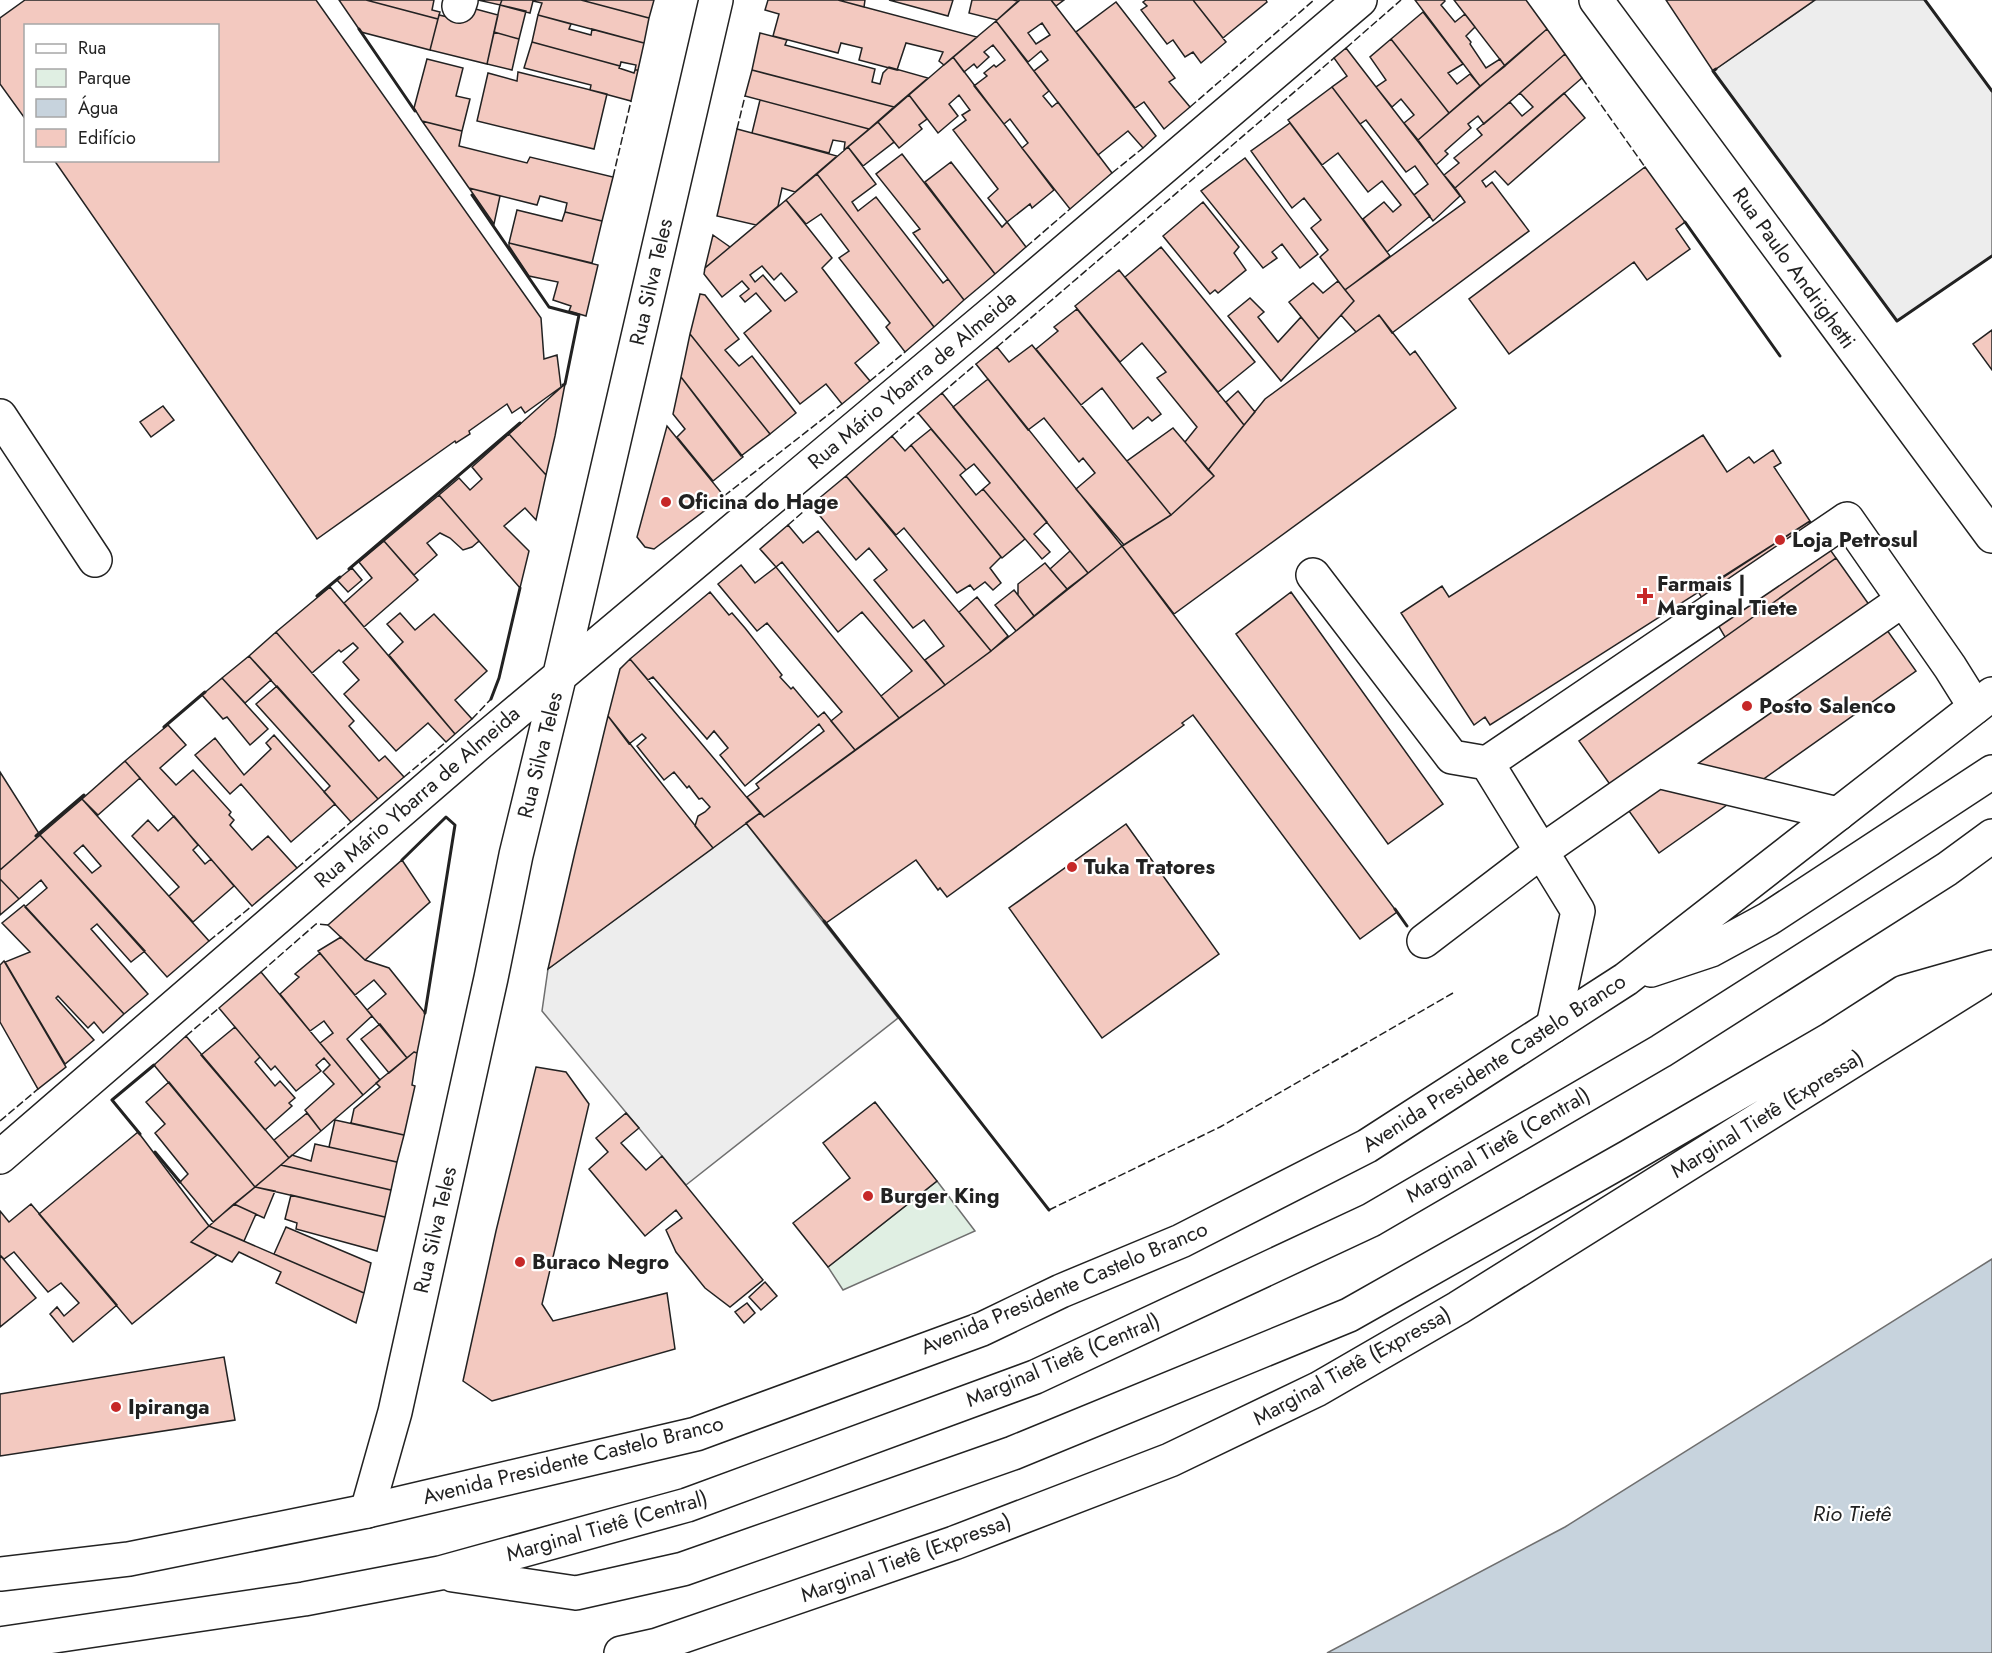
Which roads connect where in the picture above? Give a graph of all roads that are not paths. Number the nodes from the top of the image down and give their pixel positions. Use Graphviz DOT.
graph roads {
  1 [pos="716,0"];
  2 [pos="1360,0"];
  3 [pos="1596,0"];
  4 [pos="0,416"];
  5 [pos="1992,536"];
  6 [pos="95,560"];
  7 [pos="1313,574"];
  8 [pos="1903,600"];
  9 [pos="560,674"];
  10 [pos="1984,700"];
  11 [pos="1487,763"];
  12 [pos="1657,771"];
  13 [pos="1992,772"];
  14 [pos="1838,814"];
  15 [pos="1992,836"];
  16 [pos="1542,852"];
  17 [pos="1424,941"];
  18 [pos="1992,967"];
  19 [pos="1992,974"];
  20 [pos="1626,978"];
  21 [pos="1553,1026"];
  22 [pos="0,1157"];
  23 [pos="367,1511"];
  24 [pos="440,1573"];
  25 [pos="0,1574"];
  26 [pos="0,1644"];
  27 [pos="621,1653"];
  1 -- 9 [label="main road, Rua Silva Teles"];
  2 -- 9 [label="main road, Rua Mário Ybarra de Almeida"];
  3 -- 5 [label="main road, Rua Paulo Andrighetti"];
  4 -- 6 [label="main road"];
  7 -- 11 [label="main road"];
  8 -- 10 [label="main road"];
  8 -- 11 [label="main road"];
  8 -- 12 [label="main road"];
  9 -- 22 [label="main road, Rua Mário Ybarra de Almeida"];
  9 -- 23 [label="main road, Rua Silva Teles"];
  10 -- 14 [label="main road, Avenida Presidente Castelo Branco"];
  11 -- 16 [label="main road"];
  12 -- 14 [label="main road"];
  12 -- 16 [label="main road"];
  13 -- 20 [label="main road"];
  14 -- 20 [label="main road, Avenida Presidente Castelo Branco"];
  15 -- 24 [label="main road, Marginal Tietê (Central)"];
  16 -- 17 [label="main road"];
  16 -- 21 [label="main road"];
  18 -- 24 [label="main road"];
  19 -- 27 [label="main road, Marginal Tietê (Expressa)"];
  20 -- 21 [label="main road, Avenida Presidente Castelo Branco"];
  21 -- 23 [label="main road, Avenida Presidente Castelo Branco"];
  23 -- 25 [label="main road, Avenida Presidente Castelo Branco"];
  24 -- 26 [label="main road, Marginal Tietê (Central)"];
}
